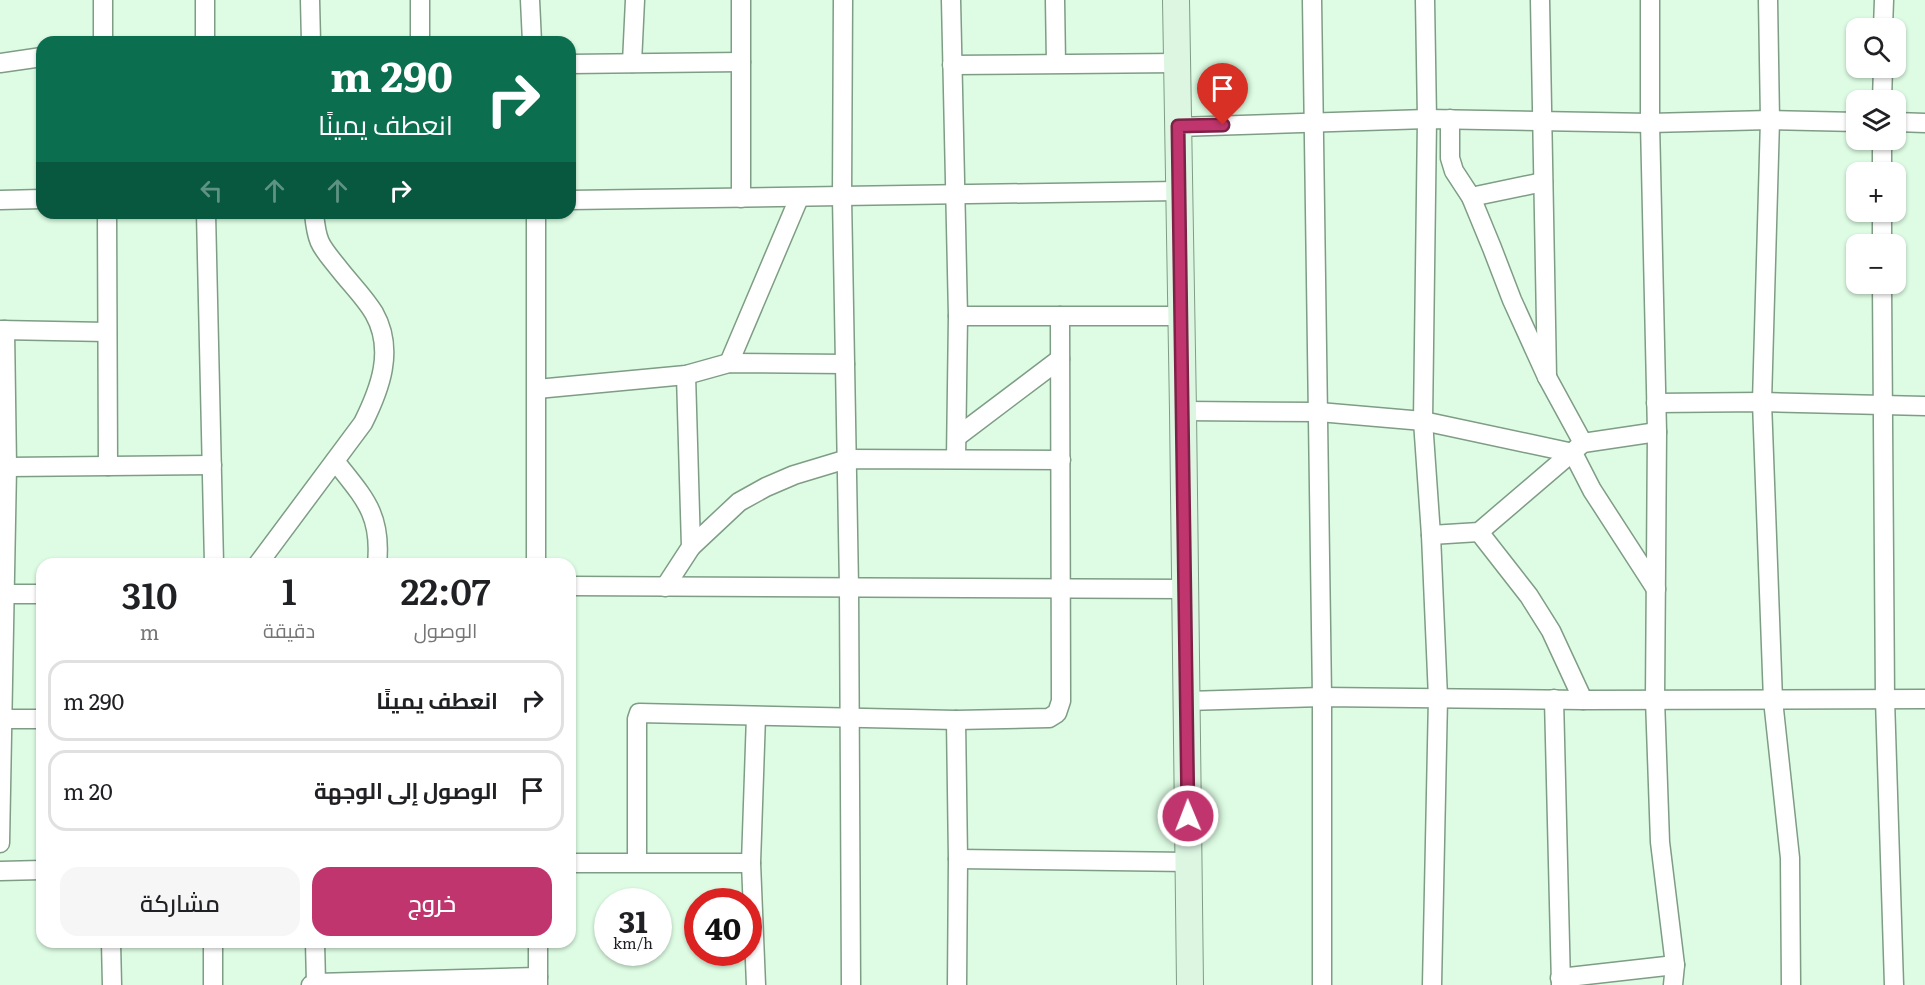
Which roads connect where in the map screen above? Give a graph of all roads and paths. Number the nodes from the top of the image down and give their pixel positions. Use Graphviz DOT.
graph roads {
  1 [pos="103,0"];
  2 [pos="205,0"];
  3 [pos="310,0"];
  4 [pos="420,0"];
  5 [pos="530,0"];
  6 [pos="634,0"];
  7 [pos="741,0"];
  8 [pos="843,0"];
  9 [pos="951,0"];
  10 [pos="1055,0"];
  11 [pos="1176,0"];
  12 [pos="1312,0"];
  13 [pos="1425,0"];
  14 [pos="1540,0"];
  15 [pos="1650,0"];
  16 [pos="1768,0"];
  17 [pos="1884,0"];
  18 [pos="1883,18"];
  19 [pos="103,36"];
  20 [pos="205,36"];
  21 [pos="311,36"];
  22 [pos="420,36"];
  23 [pos="532,36"];
  24 [pos="36,58"];
  25 [pos="741,62"];
  26 [pos="0,63"];
  27 [pos="632,63"];
  28 [pos="1056,63"];
  29 [pos="1177,63"];
  30 [pos="576,64"];
  31 [pos="952,65"];
  32 [pos="1427,119"];
  33 [pos="1450,119"];
  34 [pos="1770,120"];
  35 [pos="1541,121"];
  36 [pos="1846,122"];
  37 [pos="1313,123"];
  38 [pos="1650,123"];
  39 [pos="1906,123"];
  40 [pos="1925,123"];
  41 [pos="1178,126"];
  42 [pos="1544,182"];
  43 [pos="1178,191"];
  44 [pos="954,195"];
  45 [pos="842,197"];
  46 [pos="1471,197"];
  47 [pos="741,198"];
  48 [pos="799,198"];
  49 [pos="36,199"];
  50 [pos="0,200"];
  51 [pos="576,200"];
  52 [pos="107,219"];
  53 [pos="206,219"];
  54 [pos="315,219"];
  55 [pos="536,219"];
  56 [pos="1882,294"];
  57 [pos="958,316"];
  58 [pos="1060,316"];
  59 [pos="1181,316"];
  60 [pos="3,330"];
  61 [pos="107,332"];
  62 [pos="1060,359"];
  63 [pos="729,363"];
  64 [pos="846,364"];
  65 [pos="686,375"];
  66 [pos="1547,377"];
  67 [pos="537,389"];
  68 [pos="1762,402"];
  69 [pos="1656,403"];
  70 [pos="1882,405"];
  71 [pos="1925,406"];
  72 [pos="1183,411"];
  73 [pos="1318,412"];
  74 [pos="1423,422"];
  75 [pos="1657,432"];
  76 [pos="958,436"];
  77 [pos="1578,448"];
  78 [pos="847,459"];
  79 [pos="956,459"];
  80 [pos="1060,460"];
  81 [pos="335,461"];
  82 [pos="212,465"];
  83 [pos="108,466"];
  84 [pos="7,467"];
  85 [pos="1479,532"];
  86 [pos="1431,536"];
  87 [pos="691,547"];
  88 [pos="214,558"];
  89 [pos="262,558"];
  90 [pos="377,558"];
  91 [pos="536,558"];
  92 [pos="576,586"];
  93 [pos="665,587"];
  94 [pos="849,587"];
  95 [pos="1185,589"];
  96 [pos="1656,589"];
  97 [pos="1062,590"];
  98 [pos="2,594"];
  99 [pos="36,594"];
  100 [pos="1322,697"];
  101 [pos="1438,698"];
  102 [pos="1554,699"];
  103 [pos="1656,699"];
  104 [pos="1885,699"];
  105 [pos="1925,699"];
  106 [pos="1583,700"];
  107 [pos="1773,700"];
  108 [pos="1187,701"];
  109 [pos="756,716"];
  110 [pos="850,718"];
  111 [pos="4,719"];
  112 [pos="36,719"];
  113 [pos="956,720"];
  114 [pos="0,843"];
  115 [pos="958,859"];
  116 [pos="637,862"];
  117 [pos="1189,862"];
  118 [pos="576,863"];
  119 [pos="751,863"];
  120 [pos="36,870"];
  121 [pos="0,871"];
  122 [pos="111,948"];
  123 [pos="213,948"];
  124 [pos="315,948"];
  125 [pos="538,948"];
  126 [pos="1675,965"];
  127 [pos="538,981"];
  128 [pos="1560,982"];
  129 [pos="314,984"];
  130 [pos="112,985"];
  131 [pos="213,985"];
  132 [pos="756,985"];
  133 [pos="851,985"];
  134 [pos="957,985"];
  135 [pos="1190,985"];
  136 [pos="1322,985"];
  137 [pos="1432,985"];
  138 [pos="1673,985"];
  139 [pos="1791,985"];
  140 [pos="1894,985"];
  1 -- 19 [label="street"];
  2 -- 20 [label="street"];
  3 -- 21 [label="street"];
  4 -- 22 [label="street"];
  5 -- 23 [label="street"];
  6 -- 27 [label="street"];
  7 -- 25 [label="street"];
  8 -- 45 [label="street"];
  9 -- 31 [label="street"];
  10 -- 28 [label="street"];
  11 -- 29 [label="street"];
  12 -- 37 [label="street"];
  13 -- 32 [label="street"];
  14 -- 35 [label="street"];
  15 -- 38 [label="street"];
  16 -- 34 [label="street"];
  17 -- 18 [label="street"];
  24 -- 26 [label="street"];
  25 -- 27 [label="street"];
  25 -- 47 [label="street"];
  27 -- 30 [label="street"];
  28 -- 29 [label="street"];
  28 -- 31 [label="street"];
  29 -- 41 [label="street"];
  31 -- 44 [label="street"];
  32 -- 33 [label="street"];
  32 -- 37 [label="street"];
  32 -- 74 [label="street"];
  33 -- 35 [label="street"];
  33 -- 46 [label="street"];
  34 -- 36 [label="street"];
  34 -- 38 [label="street"];
  34 -- 68 [label="street"];
  35 -- 38 [label="street"];
  35 -- 42 [label="street"];
  37 -- 41 [label="street"];
  37 -- 73 [label="street"];
  38 -- 69 [label="street"];
  39 -- 40 [label="street"];
  41 -- 43 [label="street"];
  42 -- 46 [label="street"];
  42 -- 66 [label="street"];
  43 -- 44 [label="street"];
  43 -- 59 [label="street"];
  44 -- 45 [label="street"];
  44 -- 57 [label="street"];
  45 -- 48 [label="street"];
  45 -- 64 [label="street"];
  46 -- 66 [label="street"];
  47 -- 48 [label="street"];
  47 -- 51 [label="street"];
  48 -- 63 [label="street"];
  49 -- 50 [label="street"];
  52 -- 61 [label="street"];
  53 -- 82 [label="street"];
  54 -- 81 [label="street"];
  55 -- 67 [label="street"];
  56 -- 70 [label="street"];
  57 -- 58 [label="street"];
  57 -- 76 [label="street"];
  58 -- 59 [label="street"];
  58 -- 62 [label="street"];
  59 -- 72 [label="street"];
  60 -- 61 [label="street"];
  60 -- 84 [label="street"];
  61 -- 83 [label="street"];
  62 -- 76 [label="street"];
  62 -- 80 [label="street"];
  63 -- 64 [label="street"];
  63 -- 65 [label="street"];
  64 -- 78 [label="street"];
  65 -- 67 [label="street"];
  65 -- 87 [label="street"];
  66 -- 77 [label="street"];
  67 -- 91 [label="street"];
  68 -- 69 [label="street"];
  68 -- 70 [label="street"];
  68 -- 107 [label="street"];
  69 -- 75 [label="street"];
  70 -- 71 [label="street"];
  70 -- 104 [label="street"];
  72 -- 73 [label="street"];
  72 -- 95 [label="street"];
  73 -- 74 [label="street"];
  73 -- 100 [label="street"];
  74 -- 77 [label="street"];
  74 -- 86 [label="street"];
  75 -- 77 [label="street"];
  75 -- 96 [label="street"];
  76 -- 79 [label="street"];
  77 -- 85 [label="street"];
  77 -- 96 [label="street"];
  78 -- 79 [label="street"];
  78 -- 87 [label="street"];
  78 -- 94 [label="street"];
  79 -- 80 [label="street"];
  80 -- 97 [label="street"];
  81 -- 89 [label="street"];
  81 -- 90 [label="street"];
  82 -- 83 [label="street"];
  82 -- 88 [label="street"];
  83 -- 84 [label="street"];
  84 -- 98 [label="street"];
  85 -- 86 [label="street"];
  85 -- 106 [label="street"];
  86 -- 101 [label="street"];
  87 -- 93 [label="street"];
  92 -- 93 [label="street"];
  93 -- 94 [label="street"];
  94 -- 97 [label="street"];
  94 -- 110 [label="street"];
  95 -- 97 [label="street"];
  95 -- 108 [label="street"];
  96 -- 103 [label="street"];
  97 -- 113 [label="street"];
  98 -- 99 [label="street"];
  98 -- 111 [label="street"];
  100 -- 101 [label="street"];
  100 -- 108 [label="street"];
  100 -- 136 [label="street"];
  101 -- 102 [label="street"];
  101 -- 137 [label="street"];
  102 -- 106 [label="street"];
  102 -- 128 [label="street"];
  103 -- 106 [label="street"];
  103 -- 107 [label="street"];
  103 -- 126 [label="street"];
  104 -- 105 [label="street"];
  104 -- 107 [label="street"];
  104 -- 140 [label="street"];
  107 -- 139 [label="street"];
  108 -- 117 [label="street"];
  109 -- 110 [label="street"];
  109 -- 116 [label="street"];
  109 -- 119 [label="street"];
  110 -- 113 [label="street"];
  110 -- 133 [label="street"];
  111 -- 112 [label="street"];
  111 -- 114 [label="street"];
  113 -- 115 [label="street"];
  115 -- 117 [label="street"];
  115 -- 134 [label="street"];
  116 -- 118 [label="street"];
  116 -- 119 [label="street"];
  117 -- 135 [label="street"];
  119 -- 132 [label="street"];
  120 -- 121 [label="street"];
  122 -- 130 [label="street"];
  123 -- 131 [label="street"];
  124 -- 129 [label="street"];
  125 -- 127 [label="street"];
  126 -- 128 [label="street"];
  126 -- 138 [label="street"];
  127 -- 129 [label="street"];
}
